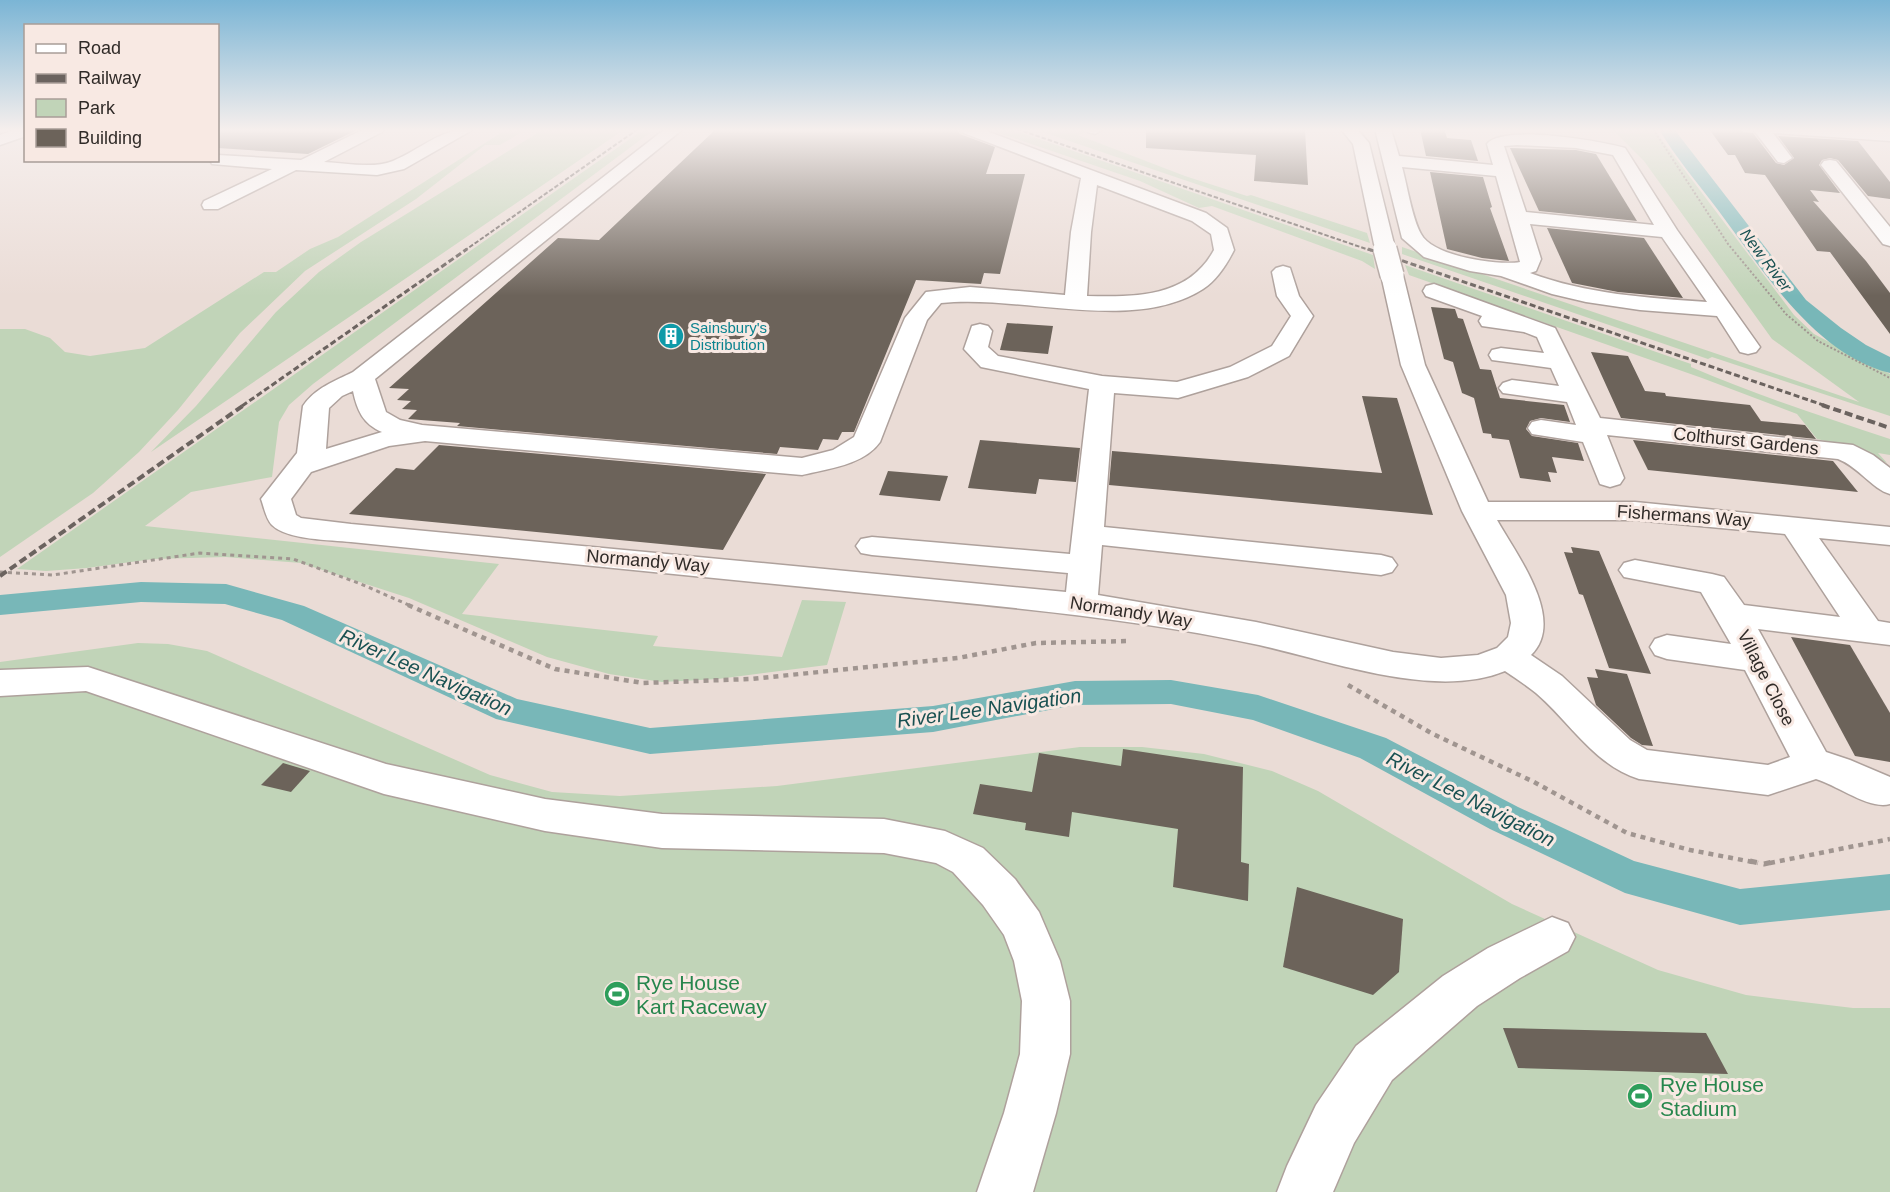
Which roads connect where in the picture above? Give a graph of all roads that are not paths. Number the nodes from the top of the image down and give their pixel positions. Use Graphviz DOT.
graph roads {
  1 [pos="256,185"];
  2 [pos="605,185"];
  3 [pos="1088,185"];
  4 [pos="1118,185"];
  5 [pos="1371,185"];
  6 [pos="1399,185"];
  7 [pos="1507,185"];
  8 [pos="1639,185"];
  9 [pos="1846,185"];
  10 [pos="1858,199"];
  11 [pos="1880,201"];
  12 [pos="212,205"];
  13 [pos="1518,217"];
  14 [pos="1668,232"];
  15 [pos="1890,239"];
  16 [pos="1506,271"];
  17 [pos="1283,272"];
  18 [pos="1434,291"];
  19 [pos="1075,303"];
  20 [pos="1724,310"];
  21 [pos="1490,321"];
  22 [pos="1528,326"];
  23 [pos="980,331"];
  24 [pos="1748,347"];
  25 [pos="1557,352"];
  26 [pos="1501,355"];
  27 [pos="362,377"];
  28 [pos="1102,384"];
  29 [pos="1512,388"];
  30 [pos="1576,396"];
  31 [pos="387,426"];
  32 [pos="1541,428"];
  33 [pos="1592,430"];
  34 [pos="425,433"];
  35 [pos="309,449"];
  36 [pos="1610,478"];
  37 [pos="1890,485"];
  38 [pos="1477,511"];
  39 [pos="1795,526"];
  40 [pos="1088,534"];
  41 [pos="1890,536"];
  42 [pos="872,546"];
  43 [pos="1085,565"];
  44 [pos="1381,565"];
  45 [pos="1635,570"];
  46 [pos="1081,604"];
  47 [pos="1733,615"];
  48 [pos="1879,632"];
  49 [pos="1667,647"];
  50 [pos="1509,656"];
  51 [pos="1757,660"];
  52 [pos="0,683"];
  53 [pos="1812,763"];
  54 [pos="1882,791"];
  55 [pos="1552,937"];
  56 [pos="1011,1188"];
  57 [pos="1305,1192"];
  1 -- 12 [label="street"];
  2 -- 27 [label="street"];
  3 -- 19 [label="street"];
  4 -- 19 [label="street"];
  5 -- 38 [label="street, bridge"];
  6 -- 16 [label="street"];
  7 -- 13 [label="street"];
  8 -- 14 [label="street"];
  9 -- 10 [label="street"];
  10 -- 11 [label="street"];
  10 -- 15 [label="street"];
  13 -- 14 [label="street"];
  13 -- 16 [label="street"];
  14 -- 20 [label="street"];
  16 -- 20 [label="street"];
  17 -- 28 [label="street"];
  18 -- 22 [label="street"];
  19 -- 34 [label="street"];
  20 -- 24 [label="street"];
  21 -- 22 [label="street"];
  22 -- 25 [label="street"];
  23 -- 28 [label="street"];
  25 -- 26 [label="street"];
  25 -- 30 [label="street"];
  27 -- 31 [label="street"];
  27 -- 35 [label="street"];
  28 -- 40 [label="street"];
  29 -- 30 [label="street"];
  30 -- 33 [label="street"];
  31 -- 34 [label="street"];
  31 -- 35 [label="street"];
  32 -- 33 [label="street, Colthurst Gardens"];
  33 -- 36 [label="street"];
  33 -- 37 [label="street, Colthurst Gardens"];
  34 -- 35 [label="street"];
  35 -- 46 [label="street, Normandy Way"];
  38 -- 39 [label="street, Fishermans Way"];
  38 -- 50 [label="street"];
  39 -- 41 [label="street, Fishermans Way"];
  39 -- 48 [label="street, Village Close"];
  40 -- 43 [label="street"];
  40 -- 44 [label="street"];
  42 -- 43 [label="street"];
  43 -- 46 [label="street"];
  45 -- 47 [label="street"];
  46 -- 50 [label="street, Normandy Way"];
  47 -- 48 [label="street, Village Close"];
  47 -- 51 [label="street, Village Close"];
  49 -- 51 [label="street"];
  50 -- 53 [label="street"];
  51 -- 53 [label="street, Village Close"];
  52 -- 56 [label="street"];
  53 -- 54 [label="street"];
  55 -- 57 [label="street"];
}
